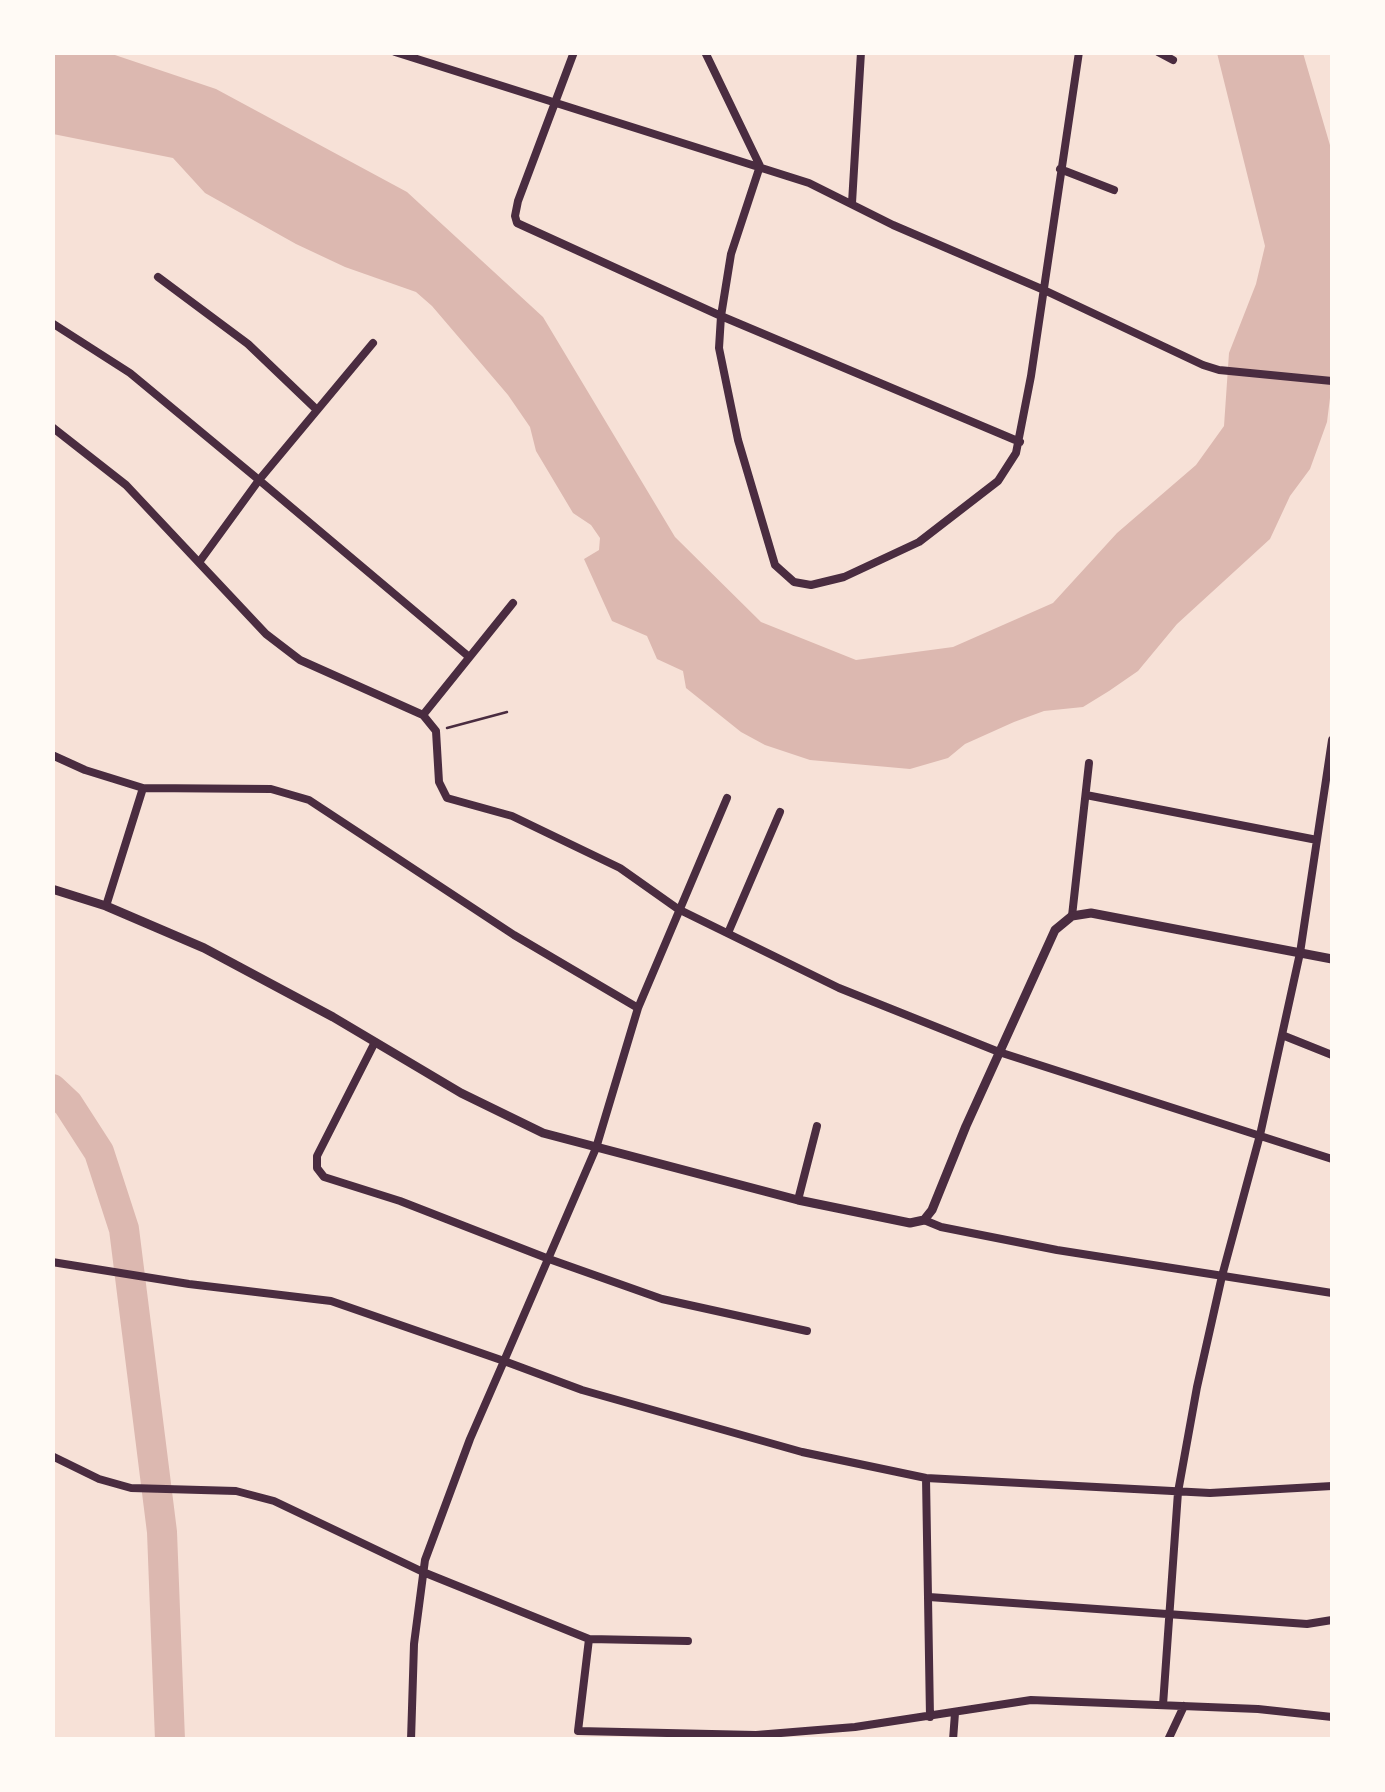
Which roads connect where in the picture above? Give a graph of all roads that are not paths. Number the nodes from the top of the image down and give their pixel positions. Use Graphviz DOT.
graph roads {
  1 [pos="395,52"];
  2 [pos="574,52"];
  3 [pos="705,52"];
  4 [pos="861,52"];
  5 [pos="1079,52"];
  6 [pos="1158,52"];
  7 [pos="1173,60"];
  8 [pos="555,104"];
  9 [pos="760,166"];
  10 [pos="1060,169"];
  11 [pos="1114,190"];
  12 [pos="852,203"];
  13 [pos="158,277"];
  14 [pos="1044,290"];
  15 [pos="721,316"];
  16 [pos="52,324"];
  17 [pos="372,343"];
  18 [pos="1332,381"];
  19 [pos="317,410"];
  20 [pos="52,427"];
  21 [pos="1020,442"];
  22 [pos="259,480"];
  23 [pos="200,561"];
  24 [pos="513,603"];
  25 [pos="468,656"];
  26 [pos="423,715"];
  27 [pos="1332,740"];
  28 [pos="52,755"];
  29 [pos="1090,762"];
  30 [pos="143,788"];
  31 [pos="1086,796"];
  32 [pos="727,798"];
  33 [pos="780,812"];
  34 [pos="1317,840"];
  35 [pos="52,890"];
  36 [pos="106,906"];
  37 [pos="678,909"];
  38 [pos="1072,916"];
  39 [pos="728,933"];
  40 [pos="1300,953"];
  41 [pos="1332,959"];
  42 [pos="638,1008"];
  43 [pos="1282,1035"];
  44 [pos="374,1042"];
  45 [pos="999,1052"];
  46 [pos="1332,1055"];
  47 [pos="817,1126"];
  48 [pos="1260,1135"];
  49 [pos="596,1148"];
  50 [pos="1332,1159"];
  51 [pos="798,1200"];
  52 [pos="924,1220"];
  53 [pos="548,1259"];
  54 [pos="52,1262"];
  55 [pos="1222,1276"];
  56 [pos="1332,1293"];
  57 [pos="807,1331"];
  58 [pos="504,1361"];
  59 [pos="52,1456"];
  60 [pos="926,1478"];
  61 [pos="1332,1486"];
  62 [pos="1178,1492"];
  63 [pos="423,1572"];
  64 [pos="930,1596"];
  65 [pos="1168,1613"];
  66 [pos="1332,1620"];
  67 [pos="589,1639"];
  68 [pos="688,1641"];
  69 [pos="1163,1706"];
  70 [pos="1184,1706"];
  71 [pos="956,1713"];
  72 [pos="930,1717"];
  73 [pos="1332,1717"];
  74 [pos="577,1735"];
  75 [pos="755,1737"];
  76 [pos="660,1738"];
  77 [pos="411,1740"];
  78 [pos="953,1740"];
  79 [pos="1168,1740"];
  1 -- 8 [label="street"];
  2 -- 8 [label="street"];
  3 -- 9 [label="street"];
  4 -- 12 [label="street"];
  5 -- 10 [label="street"];
  6 -- 7 [label="street"];
  8 -- 9 [label="street"];
  8 -- 15 [label="street"];
  9 -- 12 [label="street"];
  9 -- 15 [label="street"];
  10 -- 11 [label="street"];
  10 -- 14 [label="street"];
  12 -- 14 [label="street"];
  13 -- 19 [label="street"];
  14 -- 18 [label="street"];
  14 -- 21 [label="street"];
  15 -- 21 [label="street"];
  15 -- 21 [label="street"];
  16 -- 22 [label="street"];
  17 -- 19 [label="street"];
  19 -- 22 [label="street"];
  20 -- 23 [label="street"];
  22 -- 23 [label="street"];
  22 -- 25 [label="street"];
  23 -- 26 [label="street"];
  24 -- 25 [label="street"];
  25 -- 26 [label="street"];
  26 -- 37 [label="street"];
  27 -- 34 [label="street"];
  28 -- 30 [label="street"];
  29 -- 31 [label="street"];
  30 -- 36 [label="street"];
  30 -- 42 [label="street"];
  31 -- 34 [label="street"];
  31 -- 38 [label="street"];
  32 -- 37 [label="street"];
  33 -- 39 [label="street"];
  34 -- 40 [label="street"];
  35 -- 36 [label="street"];
  36 -- 44 [label="street"];
  37 -- 39 [label="street"];
  37 -- 42 [label="street"];
  38 -- 40 [label="street"];
  38 -- 45 [label="street"];
  39 -- 45 [label="street"];
  40 -- 41 [label="street"];
  40 -- 43 [label="street"];
  42 -- 49 [label="street"];
  43 -- 46 [label="street"];
  43 -- 48 [label="street"];
  44 -- 49 [label="street"];
  44 -- 53 [label="street"];
  45 -- 48 [label="street"];
  45 -- 52 [label="street"];
  47 -- 51 [label="street"];
  48 -- 50 [label="street"];
  48 -- 55 [label="street"];
  49 -- 51 [label="street"];
  49 -- 53 [label="street"];
  51 -- 52 [label="street"];
  52 -- 55 [label="street"];
  53 -- 57 [label="street"];
  53 -- 58 [label="street"];
  54 -- 58 [label="street"];
  55 -- 56 [label="street"];
  55 -- 62 [label="street"];
  58 -- 60 [label="street"];
  58 -- 63 [label="street"];
  59 -- 63 [label="street"];
  60 -- 62 [label="street"];
  60 -- 64 [label="street"];
  61 -- 62 [label="street"];
  62 -- 65 [label="street"];
  63 -- 67 [label="street"];
  63 -- 77 [label="street"];
  64 -- 65 [label="street"];
  64 -- 72 [label="street"];
  65 -- 66 [label="street"];
  65 -- 69 [label="street"];
  67 -- 68 [label="street"];
  67 -- 74 [label="street"];
  69 -- 70 [label="street"];
  69 -- 71 [label="street"];
  70 -- 73 [label="street"];
  70 -- 79 [label="street"];
  71 -- 72 [label="street"];
  71 -- 78 [label="street"];
  72 -- 75 [label="street"];
  74 -- 76 [label="street"];
  75 -- 76 [label="street"];
}
